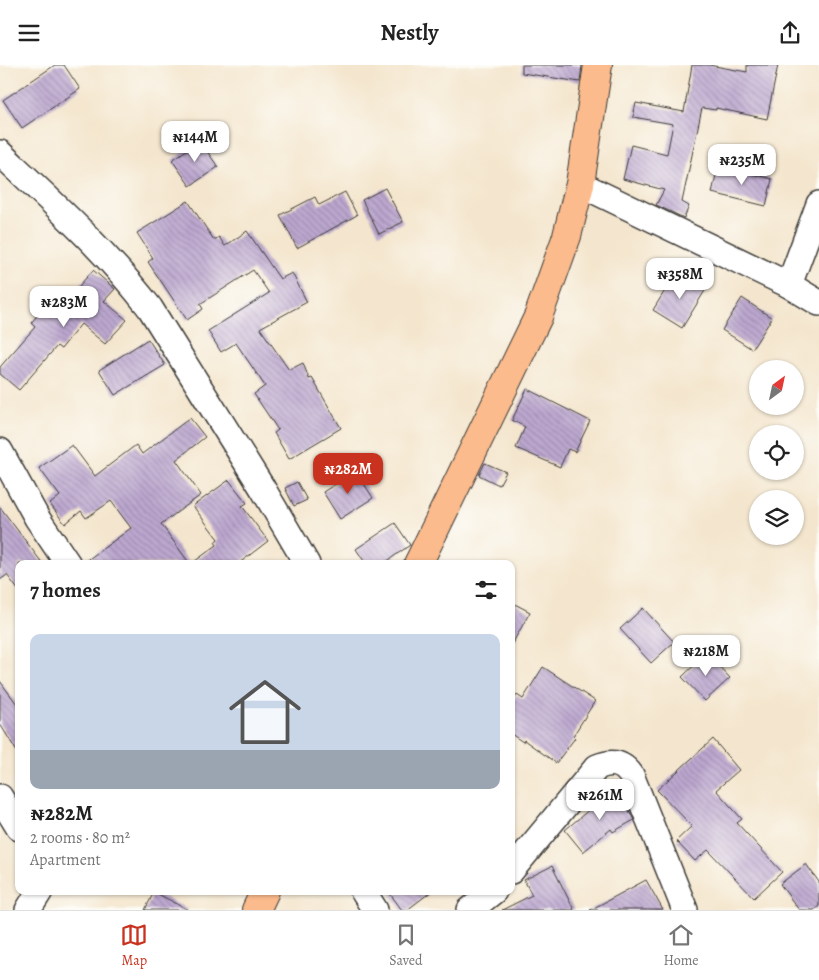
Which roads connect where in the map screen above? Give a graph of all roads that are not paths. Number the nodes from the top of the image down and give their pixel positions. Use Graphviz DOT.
graph roads {
  1 [pos="598,65"];
  2 [pos="0,153"];
  3 [pos="580,183"];
  4 [pos="819,203"];
  5 [pos="789,285"];
  6 [pos="819,303"];
  7 [pos="0,451"];
  8 [pos="65,560"];
  9 [pos="305,560"];
  10 [pos="420,560"];
  11 [pos="0,797"];
  12 [pos="15,821"];
  13 [pos="515,866"];
  14 [pos="37,895"];
  15 [pos="263,895"];
  16 [pos="366,895"];
  17 [pos="489,895"];
  18 [pos="28,910"];
  19 [pos="256,910"];
  20 [pos="375,910"];
  21 [pos="470,910"];
  22 [pos="685,910"];
  1 -- 3 [label="main road"];
  2 -- 9 [label="street"];
  3 -- 5 [label="street"];
  3 -- 10 [label="main road"];
  4 -- 5 [label="street"];
  5 -- 6 [label="street"];
  7 -- 8 [label="street"];
  11 -- 12 [label="street"];
  13 -- 22 [label="street"];
  14 -- 18 [label="street"];
  15 -- 19 [label="main road"];
  16 -- 20 [label="street"];
  17 -- 21 [label="street"];
}
